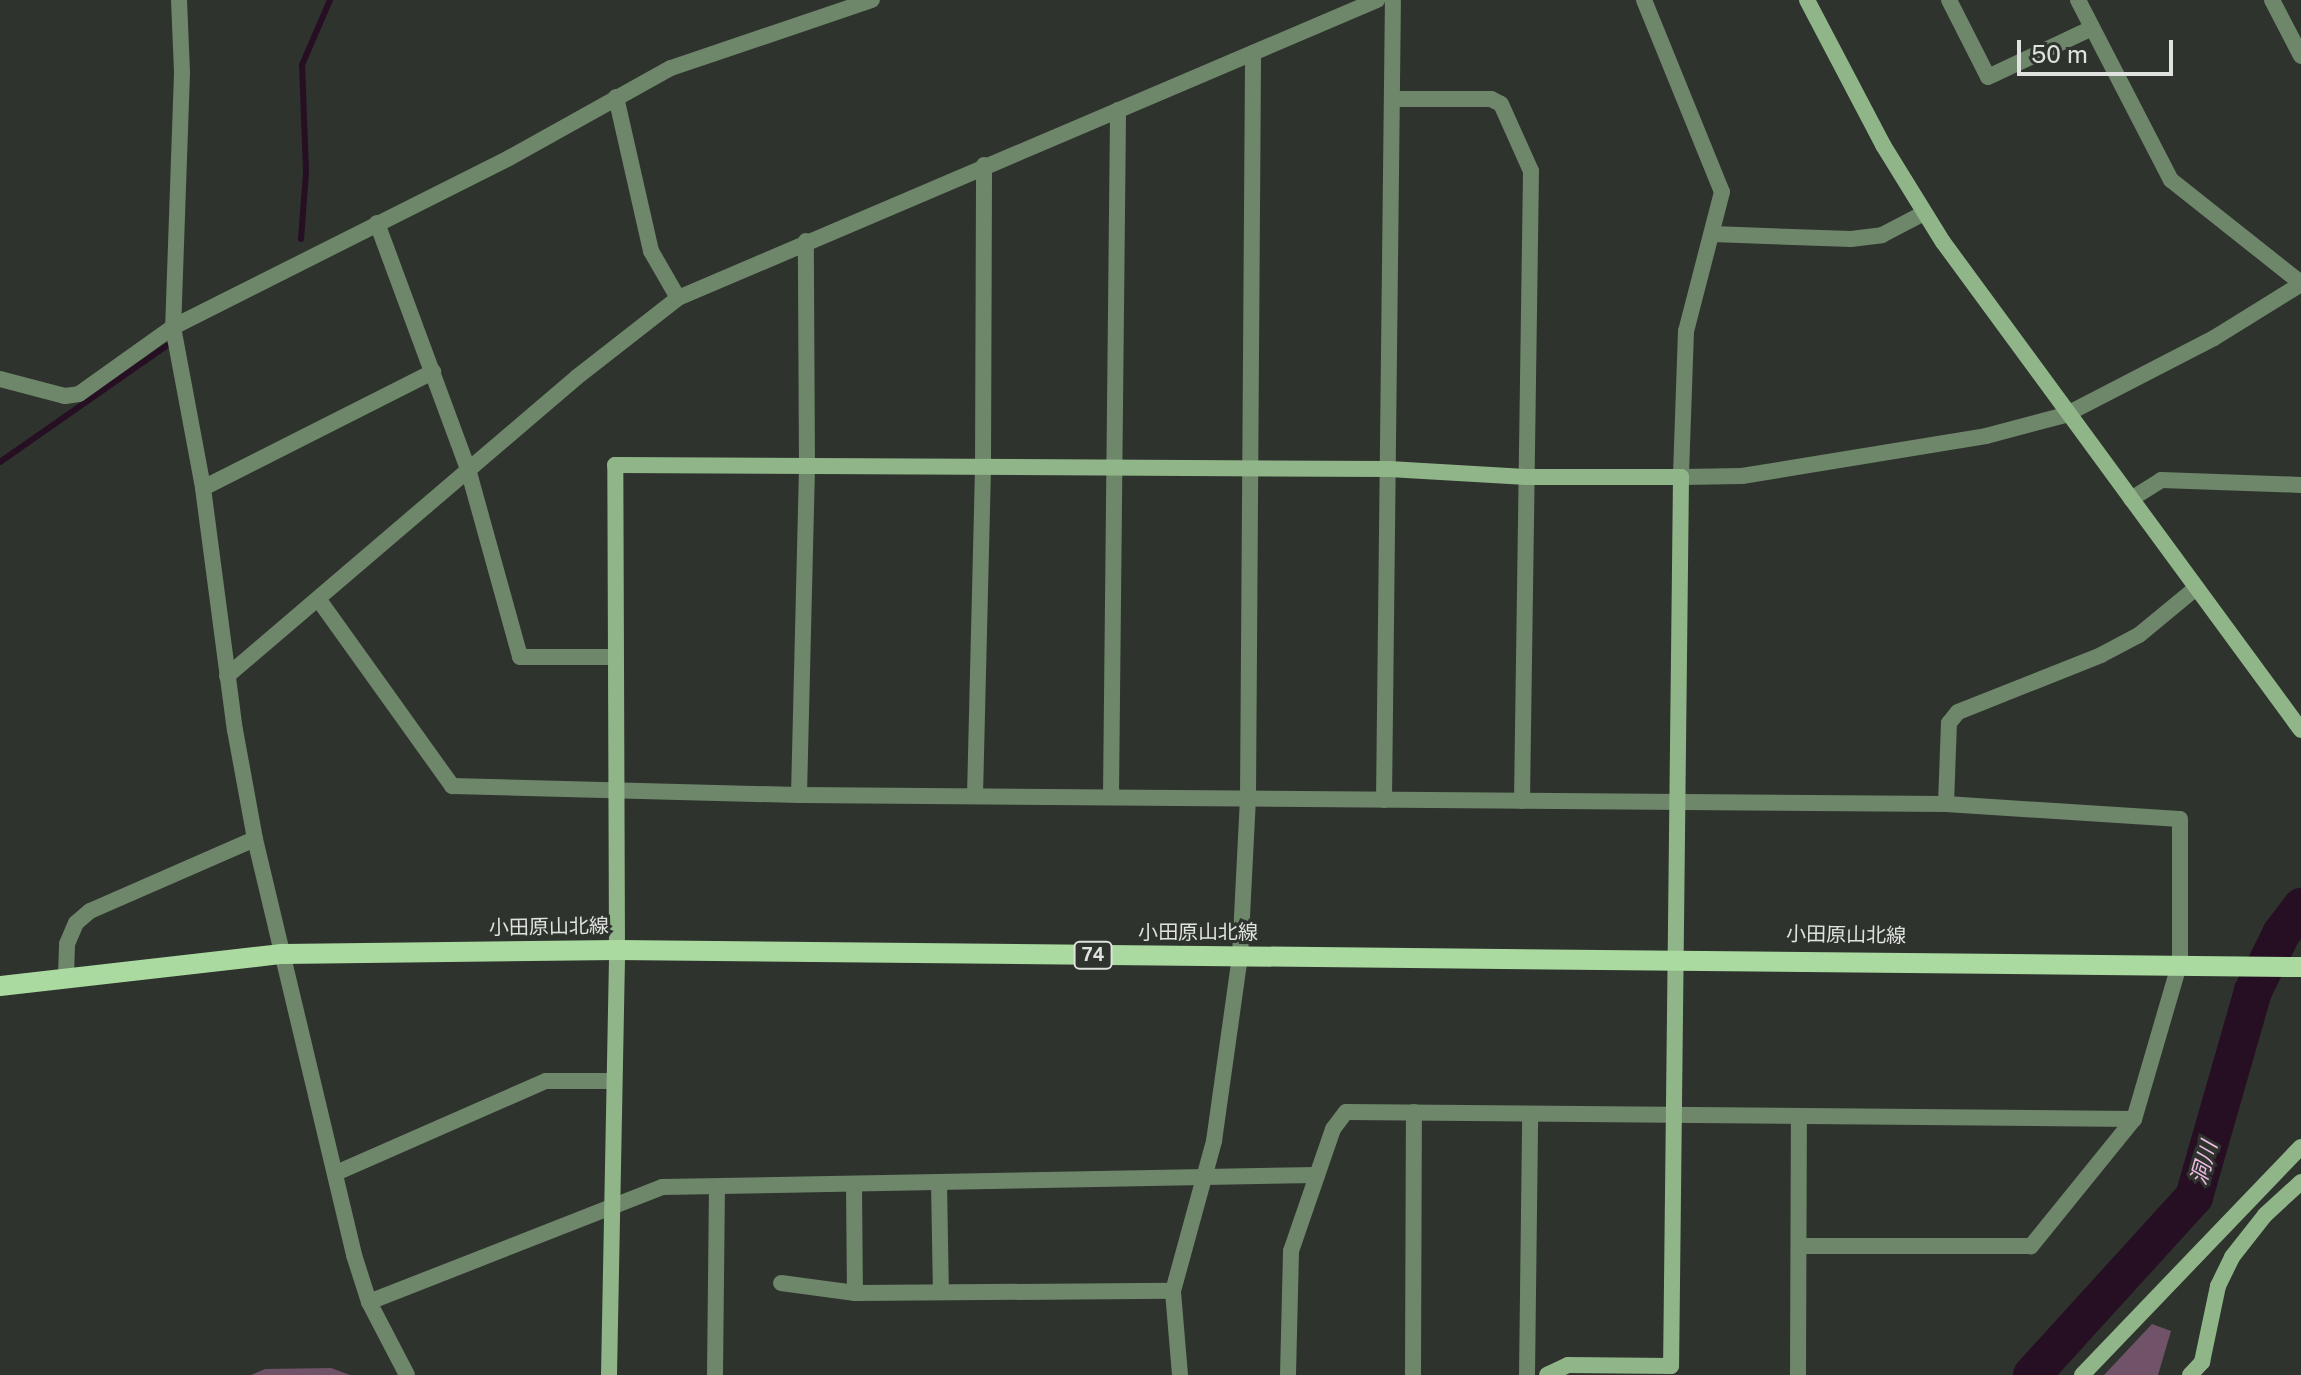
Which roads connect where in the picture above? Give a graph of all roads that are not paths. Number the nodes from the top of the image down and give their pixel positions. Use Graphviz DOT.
graph roads {
  1 [pos="179,0"];
  2 [pos="872,0"];
  3 [pos="1377,0"];
  4 [pos="1393,0"];
  5 [pos="1644,0"];
  6 [pos="1807,0"];
  7 [pos="1949,0"];
  8 [pos="2078,0"];
  9 [pos="2272,0"];
  10 [pos="2092,28"];
  11 [pos="1253,53"];
  12 [pos="2301,56"];
  13 [pos="616,97"];
  14 [pos="1392,99"];
  15 [pos="1118,110"];
  16 [pos="984,165"];
  17 [pos="1924,213"];
  18 [pos="377,223"];
  19 [pos="1712,234"];
  20 [pos="806,241"];
  21 [pos="2301,284"];
  22 [pos="678,298"];
  23 [pos="173,327"];
  24 [pos="433,372"];
  25 [pos="0,379"];
  26 [pos="2065,415"];
  27 [pos="1253,468"];
  28 [pos="468,469"];
  29 [pos="807,469"];
  30 [pos="983,469"];
  31 [pos="1389,469"];
  32 [pos="1117,471"];
  33 [pos="1528,477"];
  34 [pos="1681,477"];
  35 [pos="2301,485"];
  36 [pos="203,488"];
  37 [pos="2131,499"];
  38 [pos="2196,588"];
  39 [pos="319,600"];
  40 [pos="615,657"];
  41 [pos="227,676"];
  42 [pos="2301,730"];
  43 [pos="616,793"];
  44 [pos="799,795"];
  45 [pos="1111,795"];
  46 [pos="975,796"];
  47 [pos="1248,797"];
  48 [pos="1384,800"];
  49 [pos="1522,801"];
  50 [pos="1677,802"];
  51 [pos="1946,804"];
  52 [pos="255,839"];
  53 [pos="617,950"];
  54 [pos="282,954"];
  55 [pos="1240,956"];
  56 [pos="1674,958"];
  57 [pos="2184,962"];
  58 [pos="2301,967"];
  59 [pos="66,975"];
  60 [pos="0,986"];
  61 [pos="611,1081"];
  62 [pos="1414,1112"];
  63 [pos="1530,1114"];
  64 [pos="1674,1114"];
  65 [pos="1799,1116"];
  66 [pos="2134,1119"];
  67 [pos="2301,1147"];
  68 [pos="336,1173"];
  69 [pos="1317,1175"];
  70 [pos="1200,1179"];
  71 [pos="939,1182"];
  72 [pos="2301,1182"];
  73 [pos="854,1185"];
  74 [pos="717,1187"];
  75 [pos="610,1207"];
  76 [pos="1799,1246"];
  77 [pos="781,1283"];
  78 [pos="1173,1291"];
  79 [pos="941,1292"];
  80 [pos="855,1293"];
  81 [pos="369,1302"];
  82 [pos="2205,1368"];
  83 [pos="1671,1371"];
  84 [pos="407,1375"];
  85 [pos="609,1375"];
  86 [pos="715,1375"];
  87 [pos="1180,1375"];
  88 [pos="1288,1375"];
  89 [pos="1413,1375"];
  90 [pos="1527,1375"];
  91 [pos="1547,1375"];
  92 [pos="1798,1375"];
  93 [pos="2082,1375"];
  94 [pos="2190,1375"];
  1 -- 23 [label="street"];
  2 -- 13 [label="street"];
  3 -- 11 [label="street"];
  4 -- 14 [label="street"];
  5 -- 19 [label="street"];
  6 -- 17 [label="street"];
  7 -- 10 [label="street"];
  8 -- 10 [label="street"];
  9 -- 12 [label="street"];
  10 -- 21 [label="street"];
  11 -- 15 [label="street"];
  11 -- 27 [label="street"];
  13 -- 18 [label="street"];
  13 -- 22 [label="street"];
  14 -- 31 [label="street"];
  14 -- 33 [label="street"];
  15 -- 16 [label="street"];
  15 -- 32 [label="street"];
  16 -- 20 [label="street"];
  16 -- 30 [label="street"];
  17 -- 19 [label="street"];
  17 -- 26 [label="street"];
  18 -- 23 [label="street"];
  18 -- 24 [label="street"];
  19 -- 34 [label="street"];
  20 -- 22 [label="street"];
  20 -- 29 [label="street"];
  21 -- 26 [label="street"];
  22 -- 28 [label="street"];
  23 -- 25 [label="street"];
  23 -- 36 [label="street"];
  24 -- 28 [label="street"];
  24 -- 36 [label="street"];
  26 -- 34 [label="street"];
  26 -- 37 [label="street"];
  27 -- 31 [label="street"];
  27 -- 32 [label="street"];
  27 -- 47 [label="street"];
  28 -- 39 [label="street"];
  28 -- 40 [label="street"];
  29 -- 30 [label="street"];
  29 -- 40 [label="street"];
  29 -- 44 [label="street"];
  30 -- 32 [label="street"];
  30 -- 46 [label="street"];
  31 -- 33 [label="street"];
  31 -- 48 [label="street"];
  32 -- 45 [label="street"];
  33 -- 34 [label="street"];
  33 -- 49 [label="street"];
  34 -- 50 [label="street"];
  35 -- 37 [label="street"];
  36 -- 41 [label="street"];
  37 -- 38 [label="street"];
  38 -- 42 [label="street"];
  38 -- 51 [label="street"];
  39 -- 41 [label="street"];
  39 -- 43 [label="street"];
  40 -- 43 [label="street"];
  41 -- 52 [label="street"];
  43 -- 44 [label="street"];
  43 -- 53 [label="street"];
  44 -- 46 [label="street"];
  45 -- 46 [label="street"];
  45 -- 47 [label="street"];
  47 -- 48 [label="street"];
  47 -- 55 [label="street"];
  48 -- 49 [label="street"];
  49 -- 50 [label="street"];
  50 -- 51 [label="street"];
  50 -- 56 [label="street"];
  51 -- 57 [label="street"];
  52 -- 54 [label="street"];
  52 -- 59 [label="street"];
  53 -- 54 [label="main road, 小田原山北線 / 74"];
  53 -- 55 [label="main road, 小田原山北線 / 74"];
  53 -- 61 [label="street"];
  54 -- 59 [label="main road, 小田原山北線 / 74"];
  54 -- 68 [label="street"];
  55 -- 56 [label="main road, 小田原山北線 / 74"];
  55 -- 70 [label="street"];
  56 -- 57 [label="main road, 小田原山北線 / 74"];
  56 -- 64 [label="street"];
  57 -- 58 [label="main road, 小田原山北線 / 74"];
  57 -- 66 [label="street"];
  59 -- 60 [label="main road, 小田原山北線 / 74"];
  61 -- 68 [label="street"];
  61 -- 75 [label="street"];
  62 -- 63 [label="street"];
  62 -- 69 [label="street"];
  62 -- 89 [label="street"];
  63 -- 64 [label="street"];
  63 -- 90 [label="street"];
  64 -- 65 [label="street"];
  64 -- 83 [label="street"];
  65 -- 66 [label="street"];
  65 -- 76 [label="street"];
  66 -- 76 [label="street"];
  67 -- 93 [label="street"];
  68 -- 81 [label="street"];
  69 -- 70 [label="street"];
  69 -- 88 [label="street"];
  70 -- 71 [label="street"];
  70 -- 78 [label="street"];
  71 -- 73 [label="street"];
  71 -- 79 [label="street"];
  72 -- 82 [label="street"];
  73 -- 74 [label="street"];
  73 -- 80 [label="street"];
  74 -- 75 [label="street"];
  74 -- 86 [label="street"];
  75 -- 81 [label="street"];
  75 -- 85 [label="street"];
  76 -- 92 [label="street"];
  77 -- 80 [label="street"];
  78 -- 79 [label="street"];
  78 -- 87 [label="street"];
  79 -- 80 [label="street"];
  81 -- 84 [label="street"];
  82 -- 94 [label="street"];
  83 -- 91 [label="street"];
}
